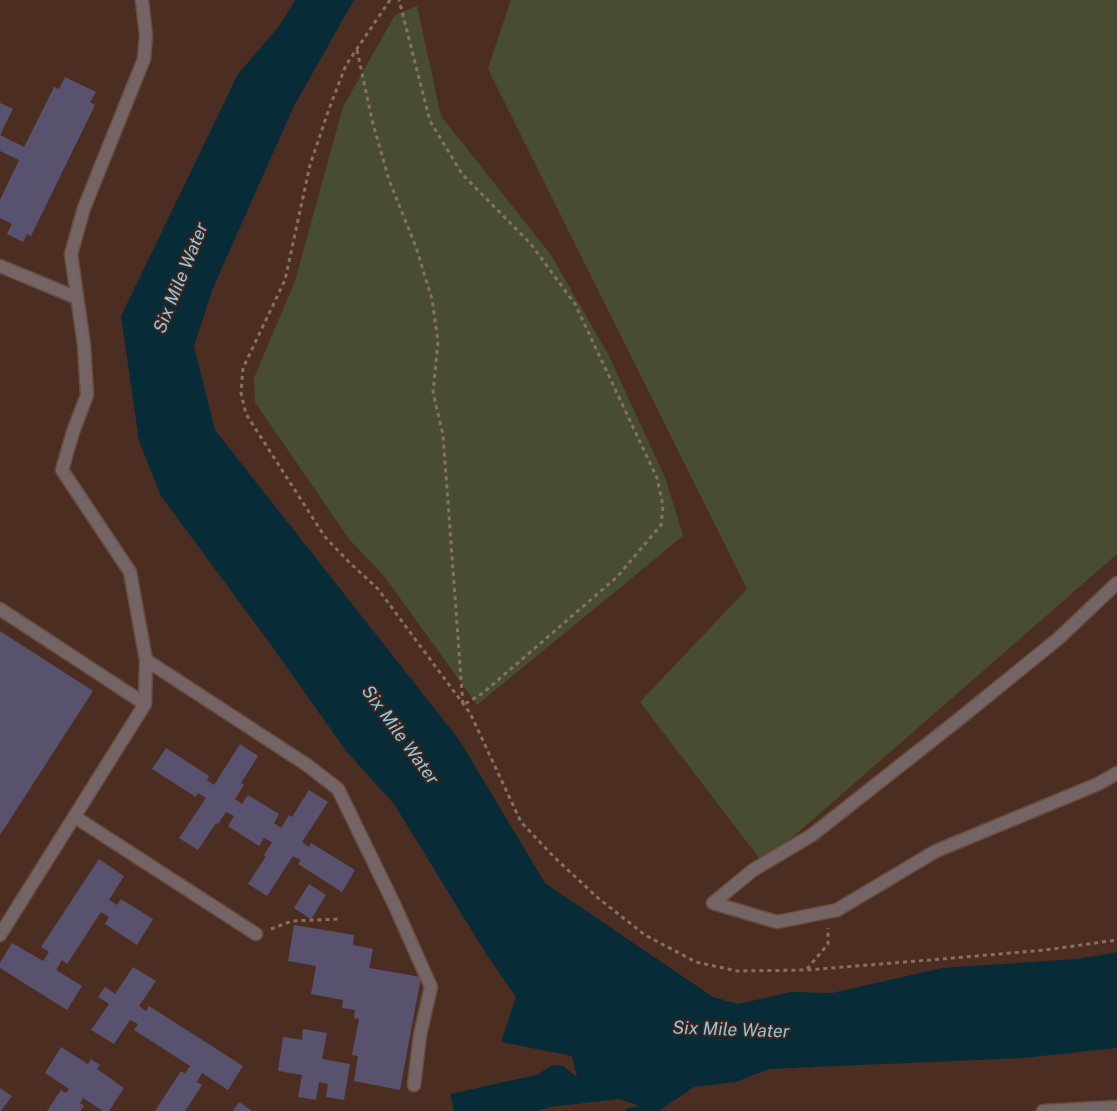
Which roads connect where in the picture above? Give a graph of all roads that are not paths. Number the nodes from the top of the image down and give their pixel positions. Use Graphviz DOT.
graph roads {
  1 [pos="142,0"];
  2 [pos="0,266"];
  3 [pos="77,298"];
  4 [pos="1117,582"];
  5 [pos="0,608"];
  6 [pos="146,660"];
  7 [pos="145,704"];
  8 [pos="1117,773"];
  9 [pos="74,816"];
  10 [pos="256,934"];
  11 [pos="0,935"];
  12 [pos="414,1086"];
  13 [pos="1117,1107"];
  14 [pos="1043,1111"];
  1 -- 3 [label="lane"];
  2 -- 3 [label="lane"];
  3 -- 6 [label="lane"];
  4 -- 8 [label="lane"];
  5 -- 7 [label="lane"];
  6 -- 7 [label="lane"];
  6 -- 12 [label="lane"];
  7 -- 9 [label="lane"];
  9 -- 10 [label="lane"];
  9 -- 11 [label="lane"];
  13 -- 14 [label="lane"];
}
